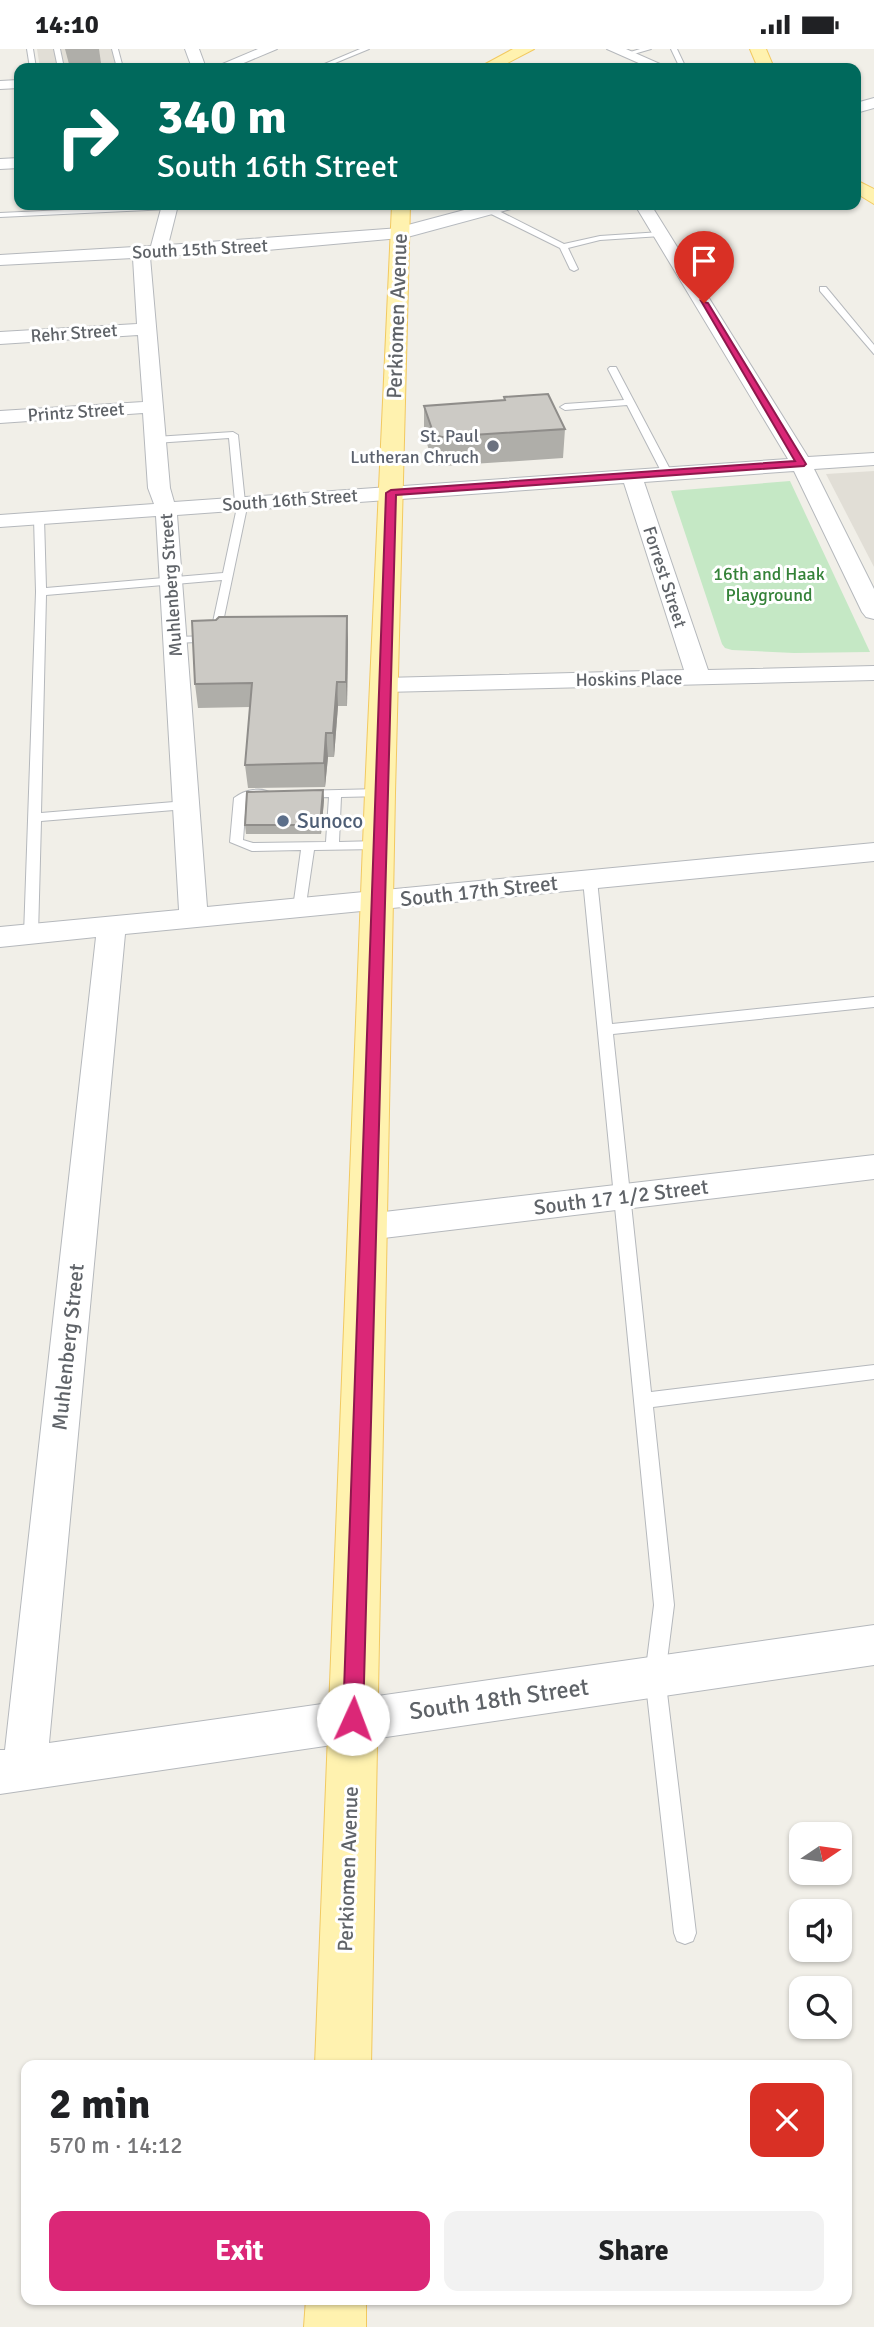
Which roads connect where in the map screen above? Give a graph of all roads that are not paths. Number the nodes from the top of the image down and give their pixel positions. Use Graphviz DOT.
graph roads {
  1 [pos="270,49"];
  2 [pos="366,49"];
  3 [pos="526,49"];
  4 [pos="647,56"];
  5 [pos="624,57"];
  6 [pos="233,63"];
  7 [pos="331,63"];
  8 [pos="497,63"];
  9 [pos="42,210"];
  10 [pos="167,210"];
  11 [pos="472,210"];
  12 [pos="501,210"];
  13 [pos="646,210"];
  14 [pos="0,215"];
  15 [pos="401,219"];
  16 [pos="661,234"];
  17 [pos="563,247"];
  18 [pos="149,252"];
  19 [pos="0,260"];
  20 [pos="574,269"];
  21 [pos="823,289"];
  22 [pos="148,328"];
  23 [pos="0,338"];
  24 [pos="874,351"];
  25 [pos="613,369"];
  26 [pos="632,402"];
  27 [pos="152,407"];
  28 [pos="565,407"];
  29 [pos="0,417"];
  30 [pos="156,440"];
  31 [pos="874,459"];
  32 [pos="801,464"];
  33 [pos="667,473"];
  34 [pos="632,476"];
  35 [pos="391,493"];
  36 [pos="241,503"];
  37 [pos="166,509"];
  38 [pos="39,518"];
  39 [pos="0,521"];
  40 [pos="228,576"];
  41 [pos="171,581"];
  42 [pos="41,592"];
  43 [pos="874,612"];
  44 [pos="175,640"];
  45 [pos="874,673"];
  46 [pos="698,677"];
  47 [pos="384,685"];
  48 [pos="380,793"];
  49 [pos="335,794"];
  50 [pos="186,805"];
  51 [pos="34,818"];
  52 [pos="379,845"];
  53 [pos="307,847"];
  54 [pos="332,847"];
  55 [pos="874,852"];
  56 [pos="590,880"];
  57 [pos="377,901"];
  58 [pos="300,908"];
  59 [pos="194,918"];
  60 [pos="111,926"];
  61 [pos="31,935"];
  62 [pos="0,937"];
  63 [pos="874,1002"];
  64 [pos="604,1030"];
  65 [pos="874,1167"];
  66 [pos="621,1197"];
  67 [pos="367,1227"];
  68 [pos="874,1372"];
  69 [pos="642,1401"];
  70 [pos="874,1645"];
  71 [pos="655,1676"];
  72 [pos="353,1719"];
  73 [pos="13,1770"];
  74 [pos="685,1933"];
  75 [pos="342,2060"];
  76 [pos="336,2305"];
  77 [pos="335,2327"];
  1 -- 6 [label="street"];
  2 -- 7 [label="lane"];
  3 -- 8 [label="main road"];
  4 -- 5 [label="street"];
  9 -- 14 [label="lane"];
  10 -- 18 [label="street, Muhlenberg Street"];
  11 -- 15 [label="street"];
  12 -- 17 [label="lane"];
  13 -- 16 [label="street"];
  15 -- 18 [label="street, South 15th Street"];
  15 -- 35 [label="main road, Perkiomen Avenue"];
  16 -- 17 [label="lane"];
  16 -- 32 [label="street"];
  17 -- 20 [label="lane"];
  18 -- 19 [label="street, South 15th Street"];
  18 -- 22 [label="street, Muhlenberg Street"];
  21 -- 24 [label="lane"];
  22 -- 23 [label="street, Rehr Street"];
  22 -- 27 [label="street, Muhlenberg Street"];
  25 -- 26 [label="lane"];
  26 -- 28 [label="lane"];
  26 -- 33 [label="lane"];
  27 -- 29 [label="street, Printz Street"];
  27 -- 30 [label="street, Muhlenberg Street"];
  30 -- 36 [label="lane"];
  30 -- 37 [label="street, Muhlenberg Street"];
  31 -- 32 [label="street, South 16th Street"];
  32 -- 33 [label="street, South 16th Street"];
  32 -- 43 [label="street"];
  33 -- 34 [label="street, South 16th Street"];
  34 -- 35 [label="street, South 16th Street"];
  34 -- 46 [label="street, Forrest Street"];
  35 -- 36 [label="street, South 16th Street"];
  35 -- 47 [label="main road, Perkiomen Avenue"];
  36 -- 37 [label="street, South 16th Street"];
  36 -- 40 [label="lane"];
  37 -- 38 [label="street, South 16th Street"];
  37 -- 41 [label="street, Muhlenberg Street"];
  38 -- 39 [label="street, South 16th Street"];
  38 -- 42 [label="lane"];
  40 -- 41 [label="lane"];
  40 -- 44 [label="lane"];
  41 -- 42 [label="lane"];
  41 -- 44 [label="street, Muhlenberg Street"];
  42 -- 51 [label="lane"];
  44 -- 50 [label="street, Muhlenberg Street"];
  45 -- 46 [label="street, Hoskins Place"];
  46 -- 47 [label="street, Hoskins Place"];
  47 -- 48 [label="main road, Perkiomen Avenue"];
  48 -- 49 [label="lane"];
  48 -- 52 [label="main road, Perkiomen Avenue"];
  49 -- 53 [label="lane"];
  49 -- 54 [label="lane"];
  50 -- 51 [label="lane"];
  50 -- 59 [label="street, Muhlenberg Street"];
  51 -- 61 [label="lane"];
  52 -- 54 [label="lane"];
  52 -- 57 [label="main road, Perkiomen Avenue"];
  53 -- 54 [label="lane"];
  53 -- 58 [label="lane"];
  55 -- 56 [label="street, South 17th Street"];
  56 -- 57 [label="street, South 17th Street"];
  56 -- 64 [label="lane"];
  57 -- 58 [label="street, South 17th Street"];
  57 -- 67 [label="main road, Perkiomen Avenue"];
  58 -- 59 [label="street, South 17th Street"];
  59 -- 60 [label="street, South 17th Street"];
  60 -- 61 [label="street, South 17th Street"];
  60 -- 73 [label="street, Muhlenberg Street"];
  61 -- 62 [label="street, South 17th Street"];
  63 -- 64 [label="lane"];
  64 -- 66 [label="lane"];
  65 -- 66 [label="street, South 17 1/2 Street"];
  66 -- 67 [label="street, South 17 1/2 Street"];
  66 -- 69 [label="lane"];
  67 -- 72 [label="main road, Perkiomen Avenue"];
  68 -- 69 [label="lane"];
  69 -- 71 [label="lane"];
  70 -- 71 [label="street, South 18th Street"];
  71 -- 72 [label="street, South 18th Street"];
  71 -- 74 [label="lane"];
  72 -- 73 [label="street, South 18th Street"];
  72 -- 75 [label="main road, Perkiomen Avenue"];
  76 -- 77 [label="main road"];
}
